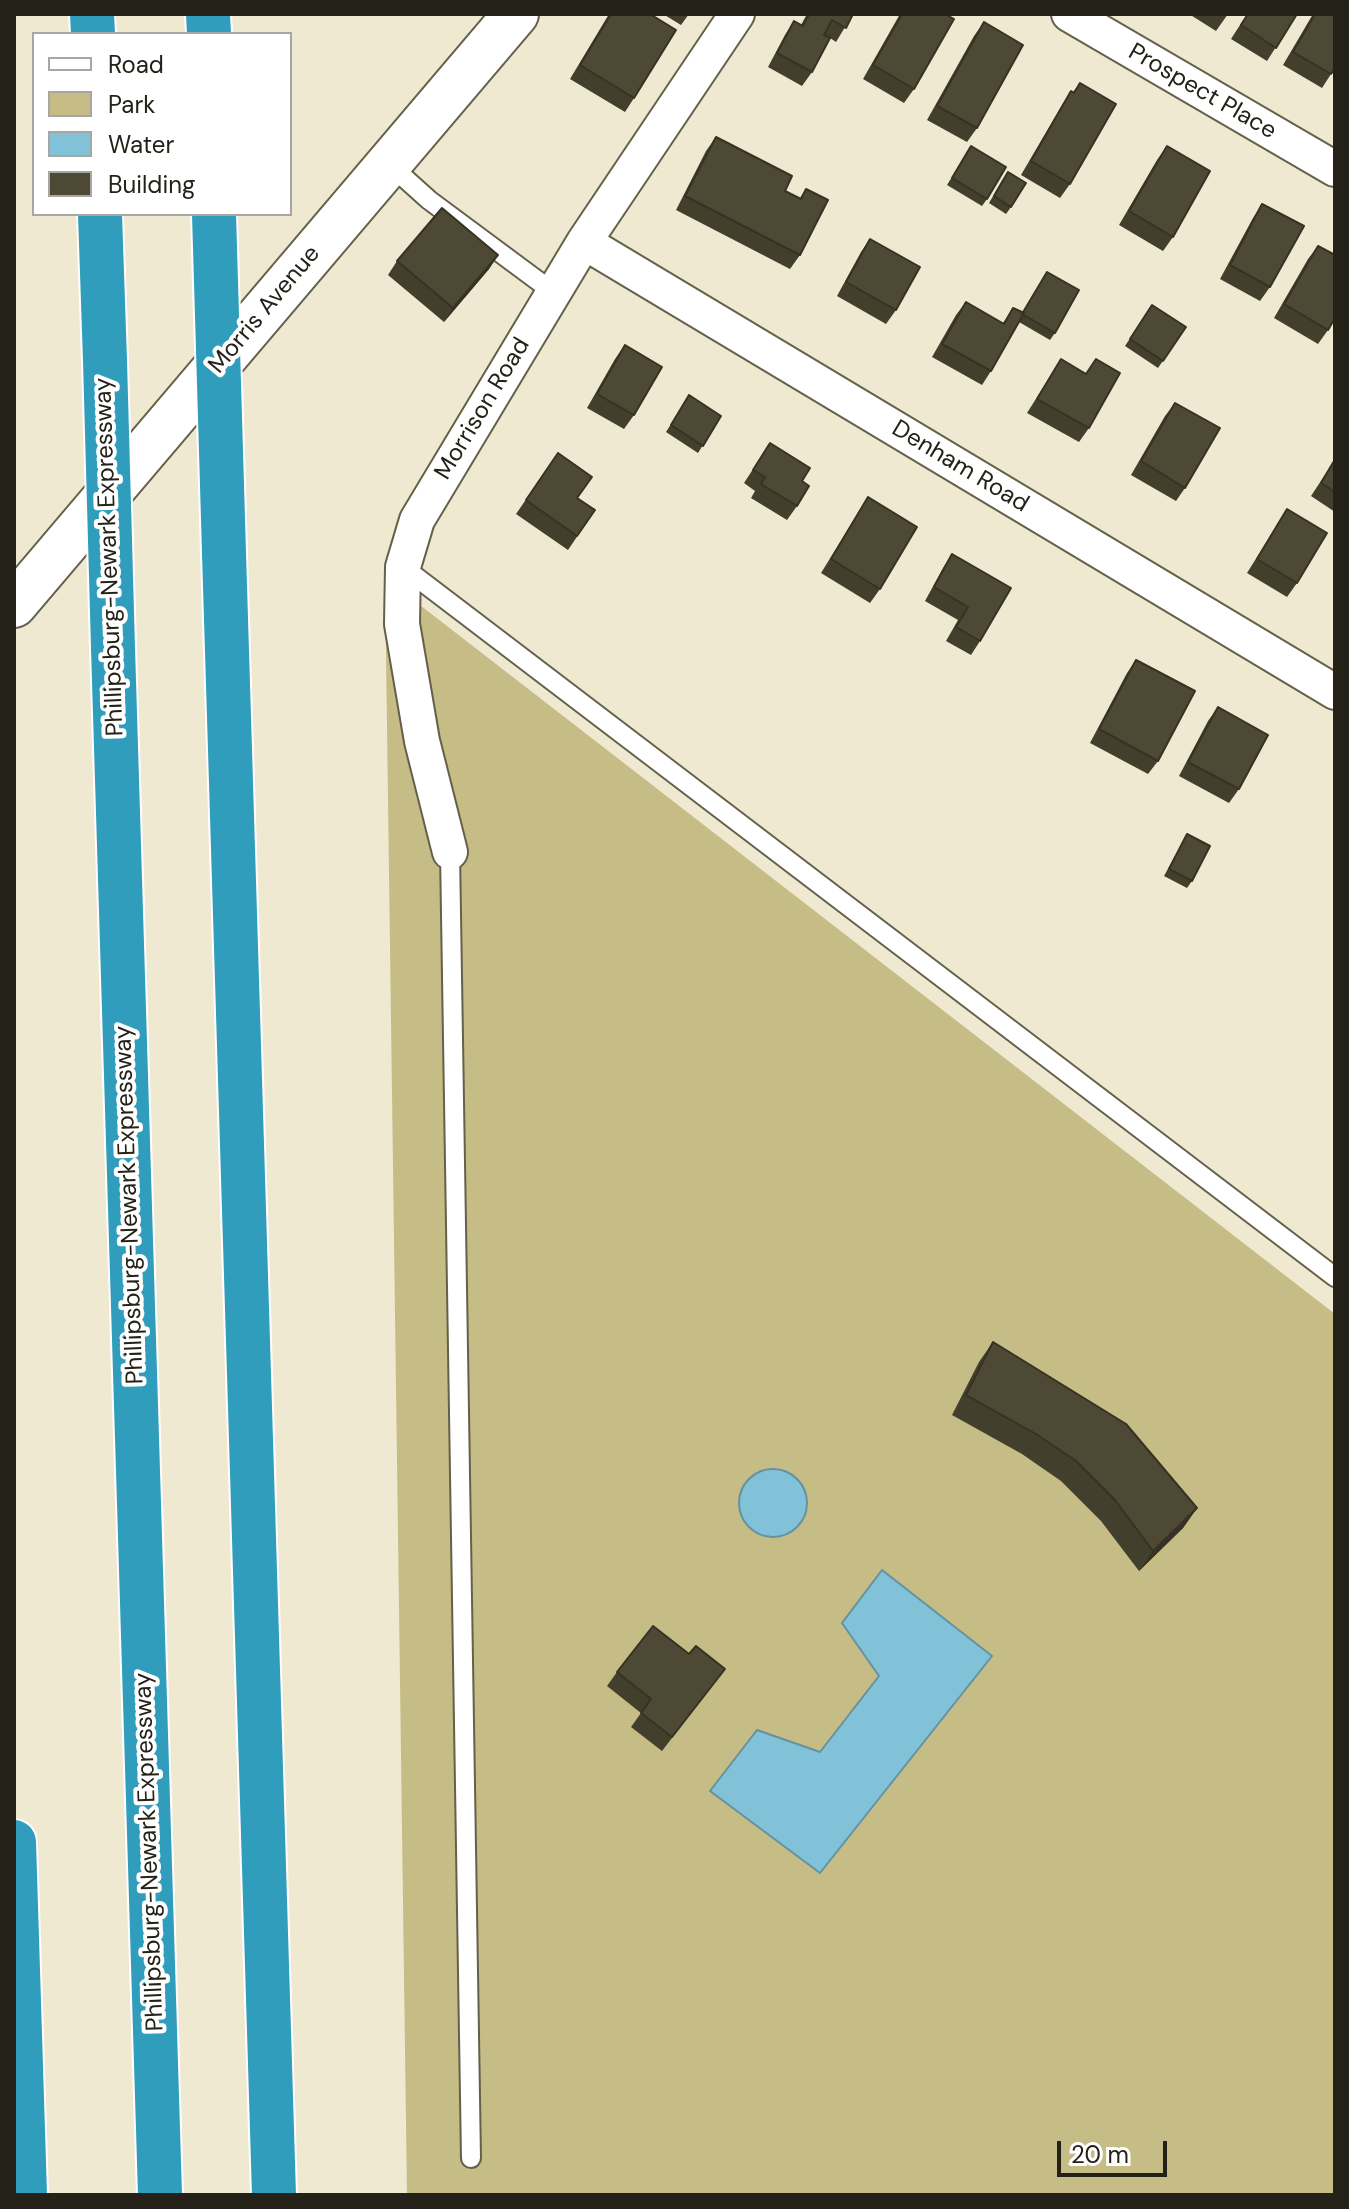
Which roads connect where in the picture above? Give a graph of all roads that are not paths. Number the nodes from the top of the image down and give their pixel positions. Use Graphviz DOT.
graph roads {
  1 [pos="516,14"];
  2 [pos="737,14"];
  3 [pos="1069,14"];
  4 [pos="389,164"];
  5 [pos="1335,169"];
  6 [pos="100,216"];
  7 [pos="214,216"];
  8 [pos="584,242"];
  9 [pos="553,292"];
  10 [pos="403,567"];
  11 [pos="14,605"];
  12 [pos="1335,692"];
  13 [pos="450,852"];
  14 [pos="1335,1277"];
  15 [pos="14,1842"];
  16 [pos="471,2158"];
  17 [pos="25,2195"];
  18 [pos="160,2195"];
  19 [pos="274,2195"];
  1 -- 4 [label="main road, Morris Avenue"];
  2 -- 8 [label="street, Morrison Road"];
  3 -- 5 [label="street, Prospect Place"];
  4 -- 9 [label="lane"];
  4 -- 11 [label="main road, Morris Avenue"];
  6 -- 18 [label="highway, Phillipsburg-Newark Expressway, bridge"];
  7 -- 19 [label="highway, bridge"];
  8 -- 9 [label="street, Morrison Road"];
  8 -- 12 [label="street, Denham Road"];
  9 -- 10 [label="street, Morrison Road"];
  10 -- 13 [label="street, Morrison Road"];
  10 -- 14 [label="lane"];
  13 -- 16 [label="lane"];
  15 -- 17 [label="highway"];
}
